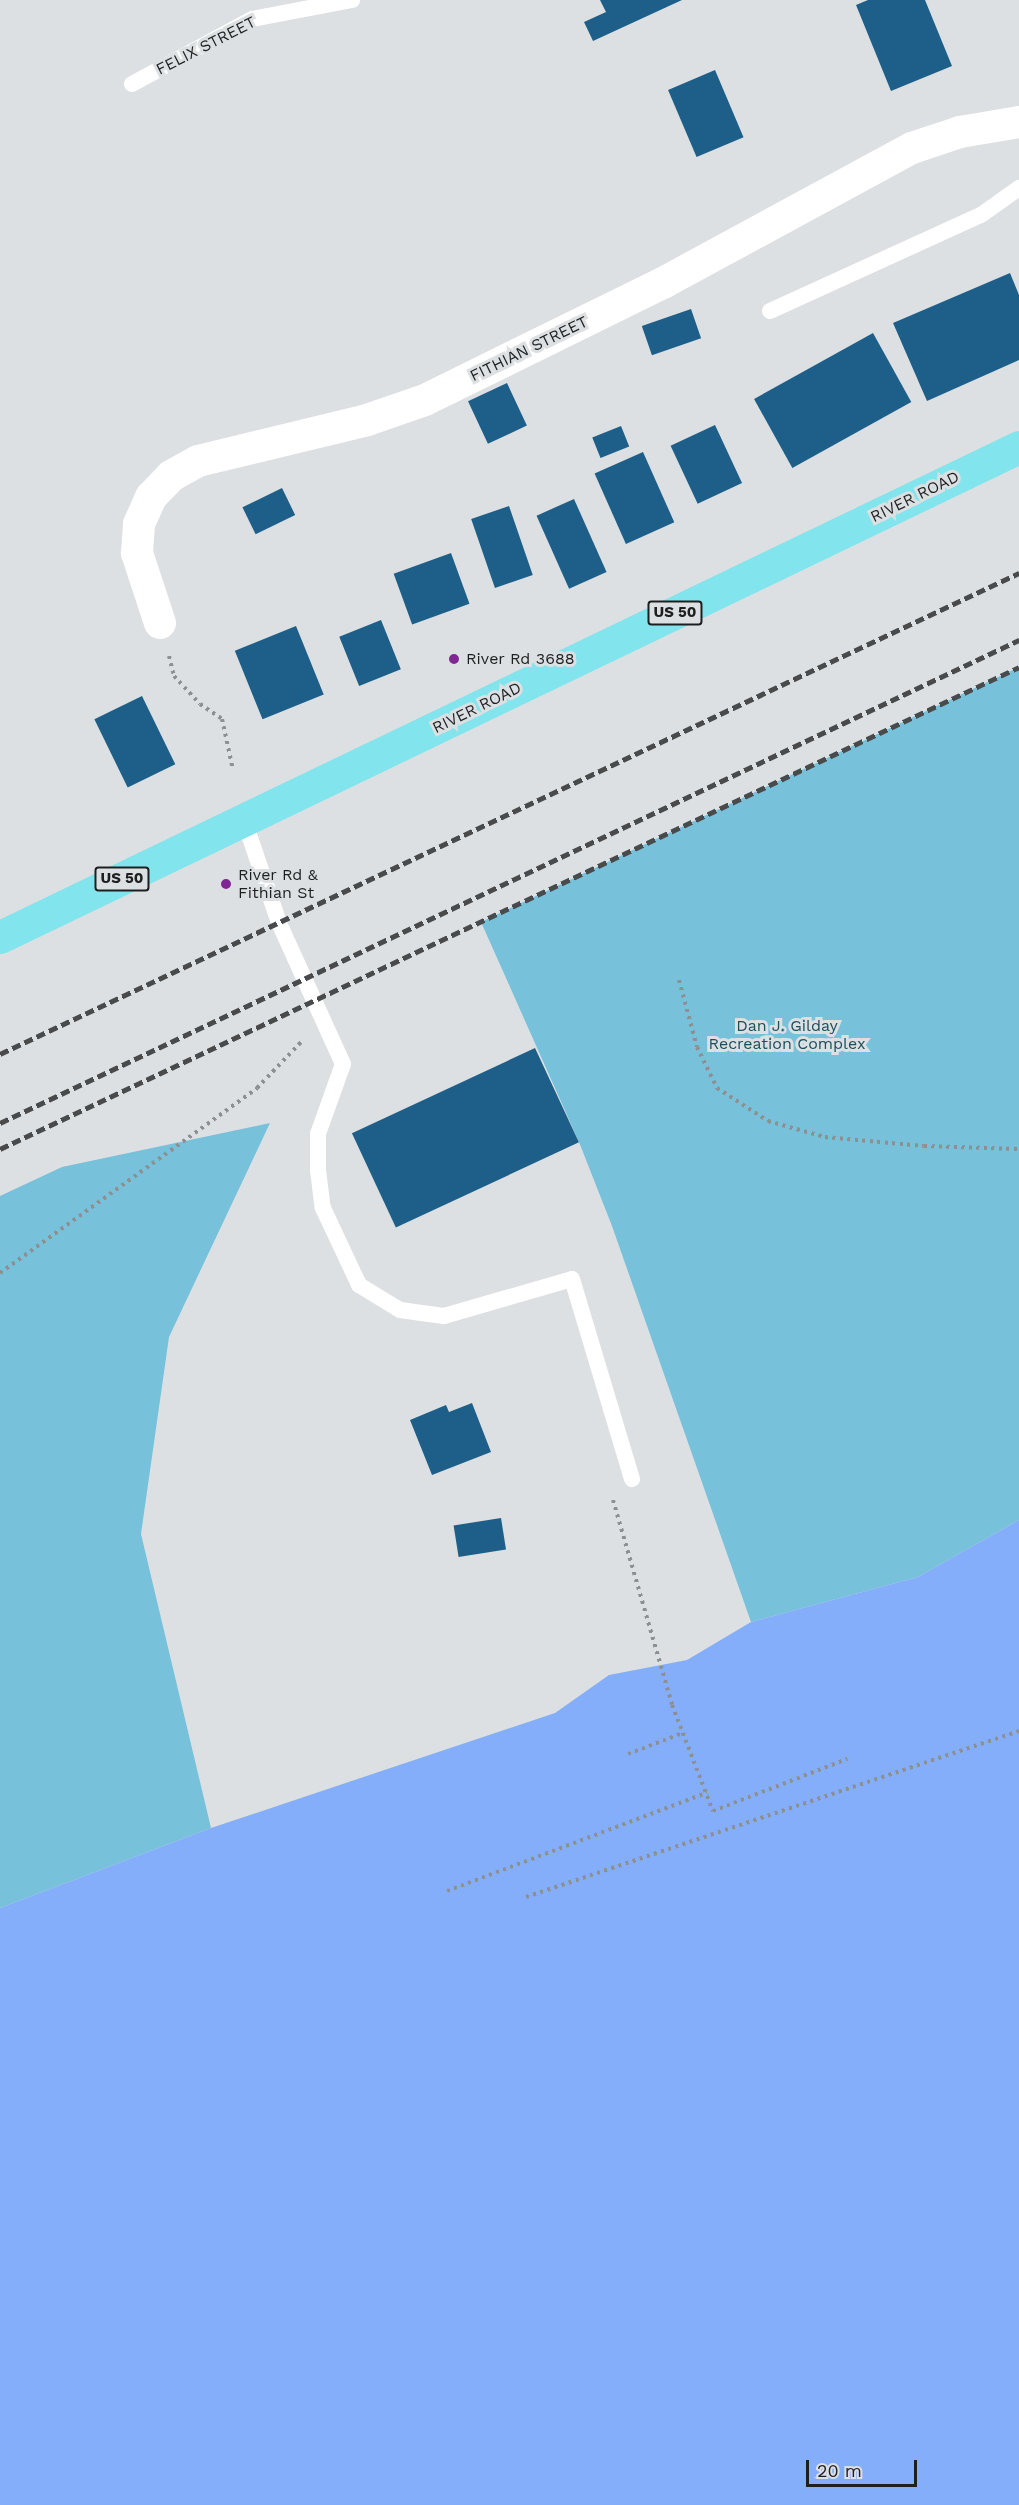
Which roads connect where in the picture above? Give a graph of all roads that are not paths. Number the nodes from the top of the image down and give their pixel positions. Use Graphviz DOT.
graph roads {
  1 [pos="352,0"];
  2 [pos="132,84"];
  3 [pos="1019,122"];
  4 [pos="1019,188"];
  5 [pos="770,311"];
  6 [pos="1019,447"];
  7 [pos="160,623"];
  8 [pos="244,820"];
  9 [pos="0,938"];
  10 [pos="632,1479"];
  1 -- 2 [label="lane, FELIX STREET"];
  3 -- 7 [label="street, FITHIAN STREET"];
  4 -- 5 [label="lane"];
  6 -- 8 [label="main road, RIVER ROAD / US 50"];
  8 -- 9 [label="main road, RIVER ROAD / US 50"];
  8 -- 10 [label="lane"];
}
